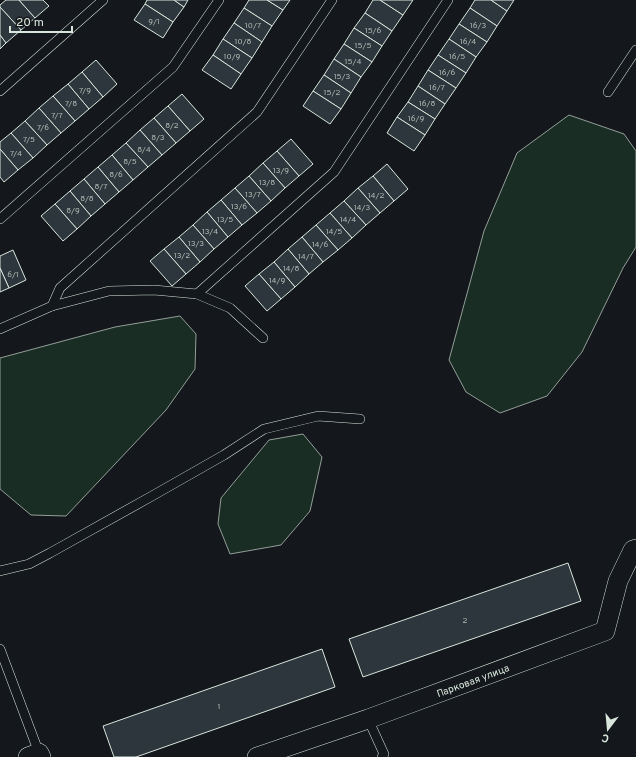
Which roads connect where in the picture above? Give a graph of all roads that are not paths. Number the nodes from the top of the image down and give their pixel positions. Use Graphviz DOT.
graph roads {
  1 [pos="103,0"];
  2 [pos="219,0"];
  3 [pos="332,0"];
  4 [pos="448,0"];
  5 [pos="636,50"];
  6 [pos="0,92"];
  7 [pos="608,92"];
  8 [pos="0,219"];
  9 [pos="197,294"];
  10 [pos="52,306"];
  11 [pos="0,328"];
  12 [pos="263,338"];
  13 [pos="360,419"];
  14 [pos="636,549"];
  15 [pos="0,572"];
  16 [pos="0,649"];
  17 [pos="368,719"];
  18 [pos="36,756"];
  19 [pos="257,757"];
  20 [pos="382,757"];
  1 -- 6 [label="lane"];
  2 -- 8 [label="lane"];
  3 -- 10 [label="lane"];
  4 -- 9 [label="lane"];
  5 -- 7 [label="lane"];
  9 -- 10 [label="lane"];
  9 -- 12 [label="lane"];
  10 -- 11 [label="lane"];
  13 -- 15 [label="lane"];
  14 -- 17 [label="street, Парковая улица"];
  16 -- 18 [label="lane"];
  17 -- 19 [label="street, Парковая улица"];
  17 -- 20 [label="lane"];
}
